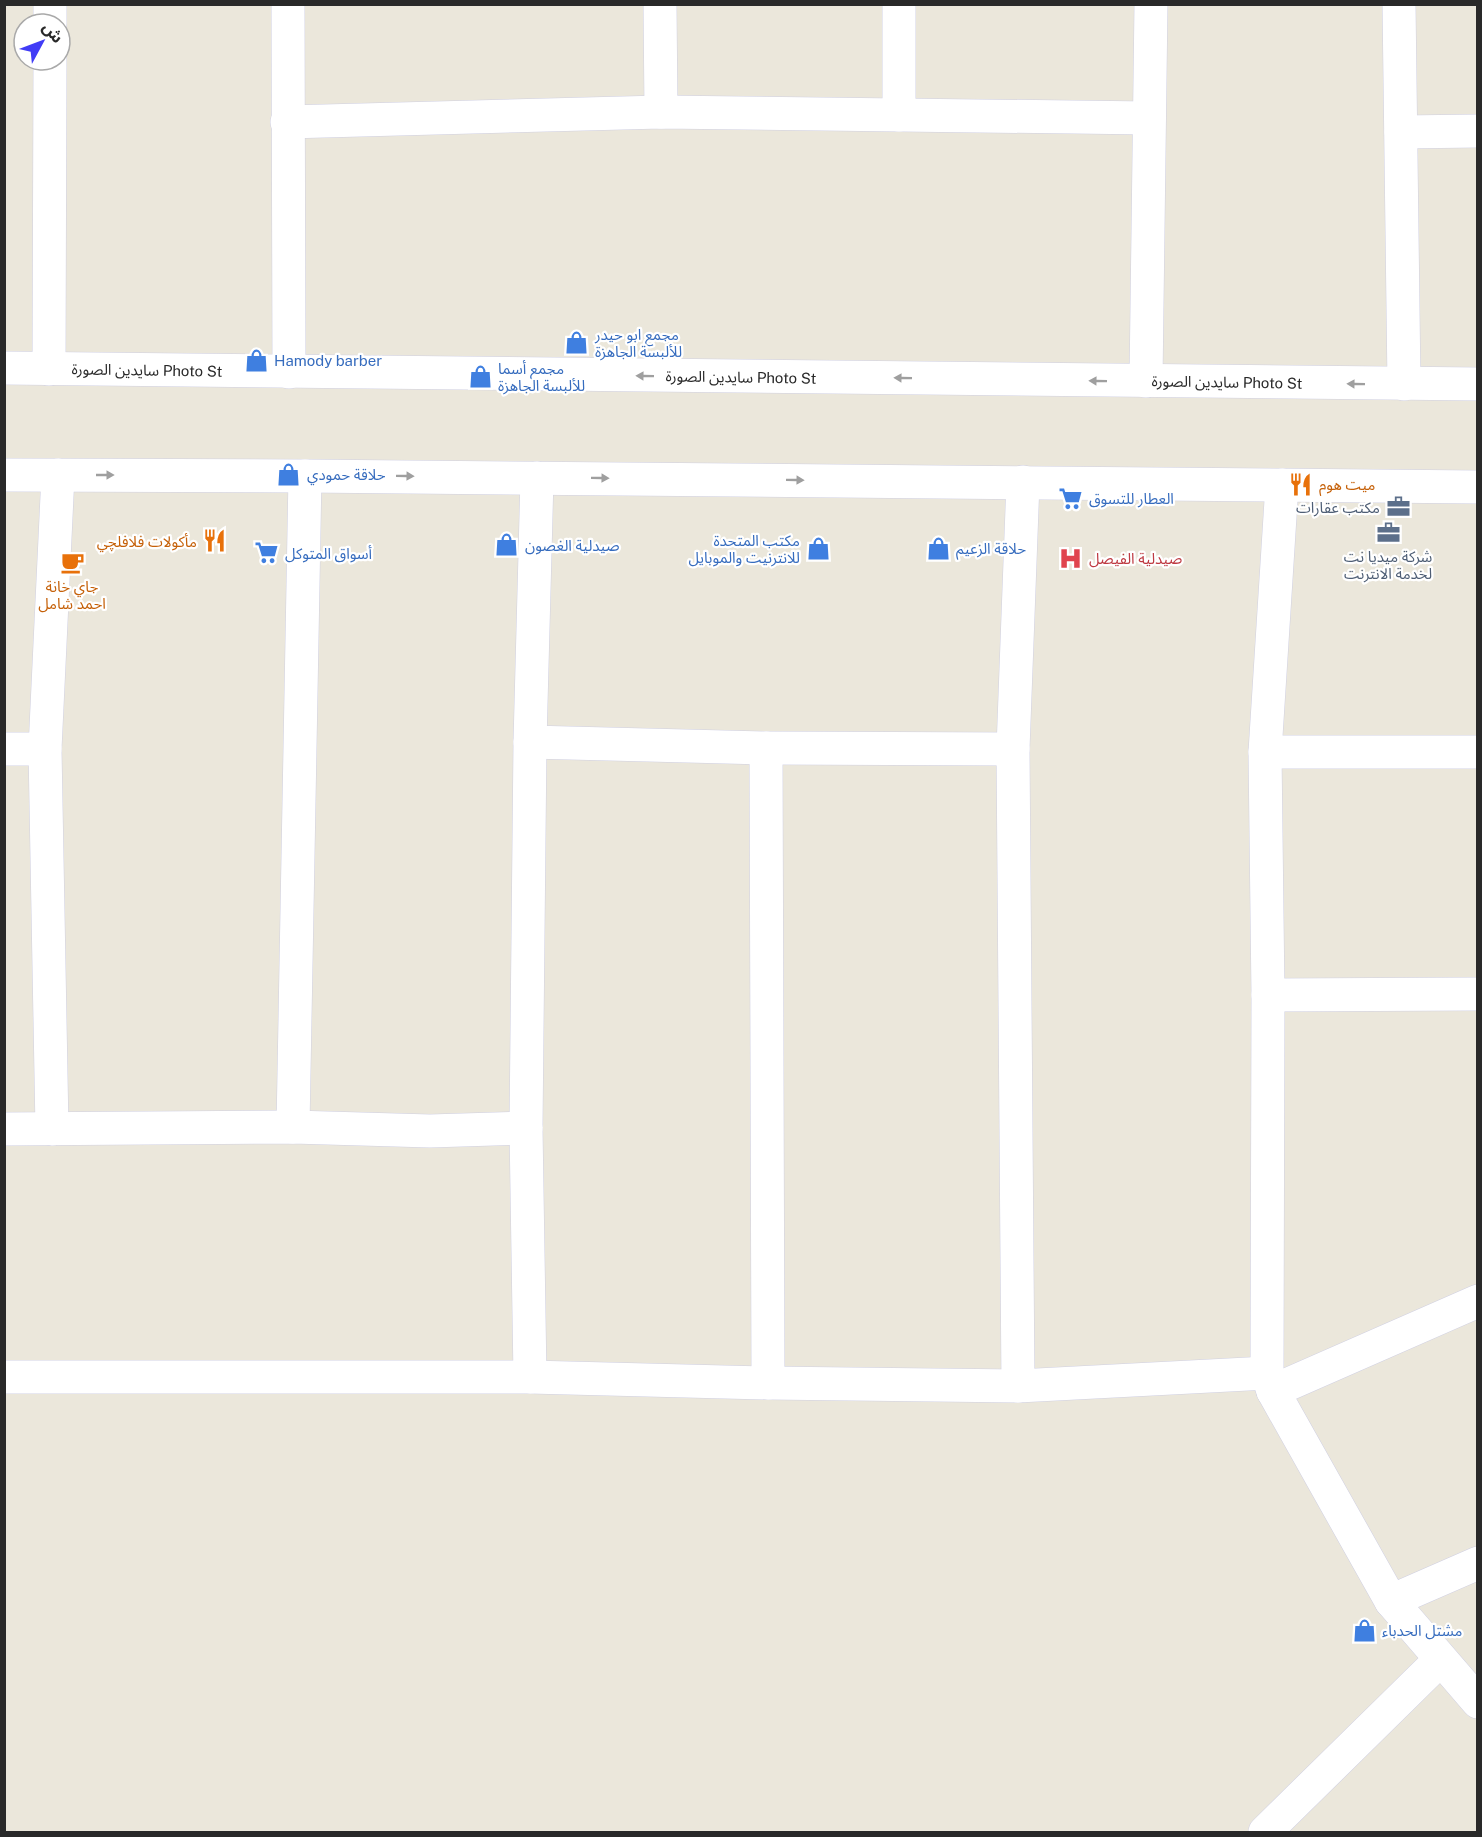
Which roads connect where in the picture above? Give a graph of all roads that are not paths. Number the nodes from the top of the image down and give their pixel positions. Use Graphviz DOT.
graph roads {
  1 [pos="288,4"];
  2 [pos="660,4"];
  3 [pos="899,4"];
  4 [pos="1151,4"];
  5 [pos="1399,4"];
  6 [pos="50,72"];
  7 [pos="661,112"];
  8 [pos="899,115"];
  9 [pos="1149,118"];
  10 [pos="287,122"];
  11 [pos="1478,131"];
  12 [pos="1401,132"];
  13 [pos="4,368"];
  14 [pos="49,369"];
  15 [pos="289,372"];
  16 [pos="1146,381"];
  17 [pos="1404,384"];
  18 [pos="1478,384"];
  19 [pos="4,475"];
  20 [pos="58,475"];
  21 [pos="305,476"];
  22 [pos="537,478"];
  23 [pos="1023,483"];
  24 [pos="1282,485"];
  25 [pos="1478,487"];
  26 [pos="530,741"];
  27 [pos="766,748"];
  28 [pos="4,749"];
  29 [pos="45,749"];
  30 [pos="1013,749"];
  31 [pos="1265,752"];
  32 [pos="1478,752"];
  33 [pos="1478,994"];
  34 [pos="1268,995"];
  35 [pos="293,1127"];
  36 [pos="526,1128"];
  37 [pos="52,1129"];
  38 [pos="4,1130"];
  39 [pos="1478,1302"];
  40 [pos="4,1377"];
  41 [pos="530,1377"];
  42 [pos="1270,1382"];
  43 [pos="768,1383"];
  44 [pos="1018,1386"];
  45 [pos="1478,1563"];
  46 [pos="1391,1602"];
  47 [pos="1440,1660"];
  48 [pos="1478,1702"];
  49 [pos="1265,1833"];
  1 -- 10 [label="street"];
  2 -- 7 [label="street"];
  3 -- 8 [label="street"];
  4 -- 9 [label="street"];
  5 -- 12 [label="street"];
  6 -- 14 [label="street"];
  7 -- 8 [label="street"];
  7 -- 10 [label="street"];
  8 -- 9 [label="street"];
  9 -- 16 [label="street"];
  10 -- 15 [label="street"];
  11 -- 12 [label="street"];
  12 -- 17 [label="street"];
  13 -- 14 [label="street, سايدين الصورة Photo St"];
  14 -- 15 [label="street, سايدين الصورة Photo St"];
  16 -- 15 [label="street, سايدين الصورة Photo St, one-way"];
  17 -- 16 [label="street, سايدين الصورة Photo St, one-way"];
  17 -- 18 [label="street, سايدين الصورة Photo St"];
  19 -- 20 [label="street"];
  20 -- 21 [label="street, one-way"];
  20 -- 29 [label="street"];
  21 -- 22 [label="street, one-way"];
  21 -- 35 [label="street"];
  22 -- 23 [label="street, one-way"];
  22 -- 26 [label="street"];
  23 -- 24 [label="street"];
  23 -- 30 [label="street"];
  24 -- 25 [label="street"];
  24 -- 31 [label="street"];
  26 -- 27 [label="street"];
  26 -- 36 [label="street"];
  27 -- 30 [label="street"];
  27 -- 43 [label="street"];
  28 -- 29 [label="street"];
  29 -- 37 [label="street"];
  30 -- 44 [label="street"];
  31 -- 32 [label="street"];
  31 -- 34 [label="street"];
  33 -- 34 [label="street"];
  34 -- 42 [label="street"];
  35 -- 36 [label="street"];
  35 -- 37 [label="street"];
  36 -- 41 [label="street"];
  37 -- 38 [label="street"];
  39 -- 42 [label="street"];
  40 -- 41 [label="street"];
  41 -- 43 [label="street"];
  42 -- 44 [label="street"];
  42 -- 46 [label="street"];
  43 -- 44 [label="street"];
  45 -- 46 [label="street"];
  46 -- 47 [label="street"];
  47 -- 48 [label="street"];
  47 -- 49 [label="street"];
}
